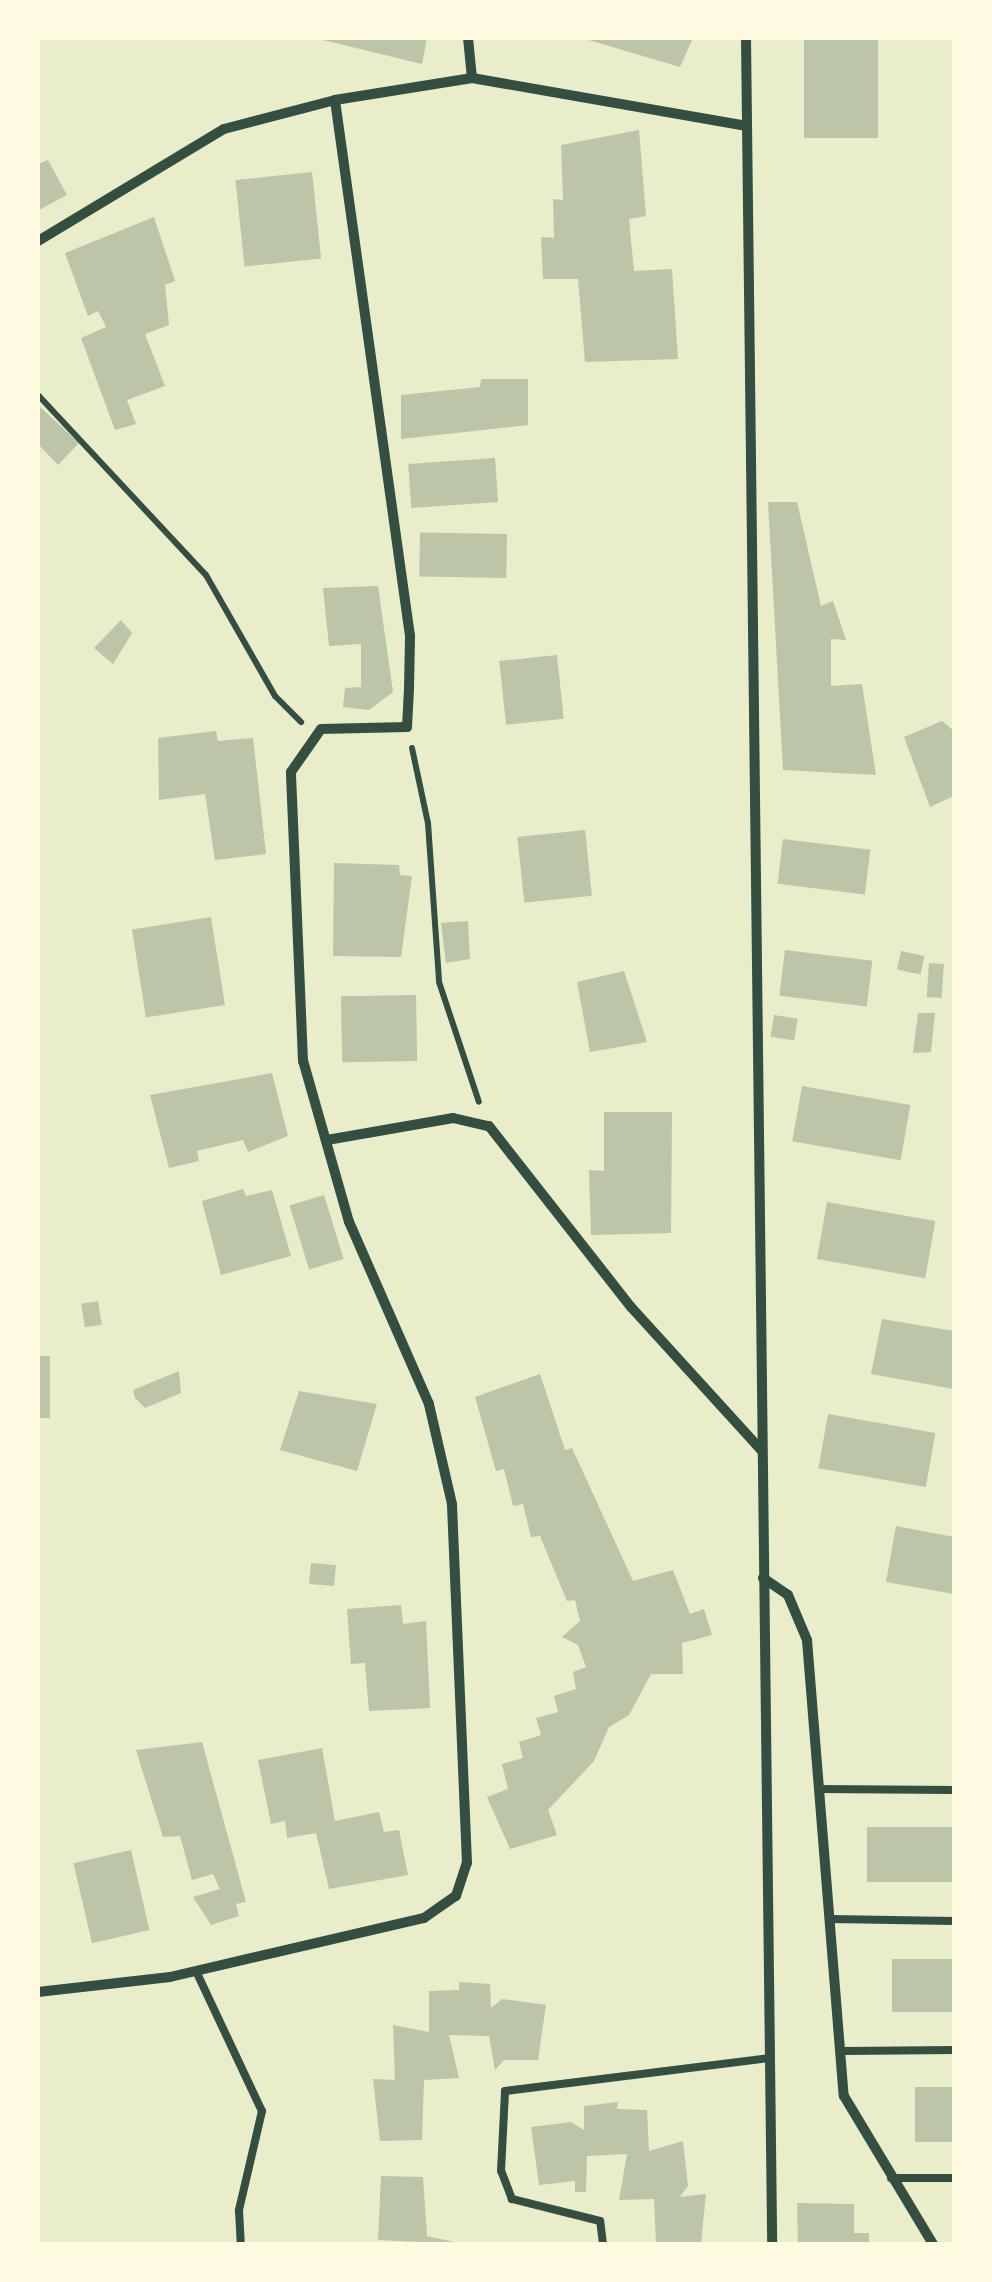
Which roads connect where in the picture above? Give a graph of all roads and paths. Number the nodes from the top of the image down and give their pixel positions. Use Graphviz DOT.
graph roads {
  1 [pos="468,38"];
  2 [pos="746,38"];
  3 [pos="472,78"];
  4 [pos="335,100"];
  5 [pos="747,126"];
  6 [pos="38,241"];
  7 [pos="38,395"];
  8 [pos="407,727"];
  9 [pos="321,729"];
  10 [pos="489,1126"];
  11 [pos="327,1140"];
  12 [pos="762,1450"];
  13 [pos="764,1578"];
  14 [pos="818,1789"];
  15 [pos="954,1790"];
  16 [pos="830,1920"];
  17 [pos="954,1921"];
  18 [pos="196,1972"];
  19 [pos="38,1992"];
  20 [pos="954,2050"];
  21 [pos="843,2051"];
  22 [pos="770,2058"];
  23 [pos="891,2178"];
  24 [pos="954,2178"];
  25 [pos="242,2244"];
  26 [pos="603,2244"];
  27 [pos="772,2244"];
  28 [pos="932,2244"];
  1 -- 3 [label="street"];
  2 -- 5 [label="street"];
  3 -- 4 [label="street"];
  3 -- 5 [label="street"];
  4 -- 6 [label="street"];
  4 -- 8 [label="street"];
  5 -- 12 [label="street"];
  7 -- 9 [label="path"];
  8 -- 9 [label="street"];
  8 -- 10 [label="path"];
  9 -- 11 [label="street"];
  10 -- 11 [label="street"];
  10 -- 12 [label="street"];
  11 -- 18 [label="street"];
  12 -- 13 [label="street"];
  13 -- 14 [label="street"];
  13 -- 22 [label="street"];
  14 -- 15 [label="lane"];
  14 -- 16 [label="street"];
  16 -- 17 [label="lane"];
  16 -- 21 [label="street"];
  18 -- 19 [label="street"];
  18 -- 25 [label="lane"];
  20 -- 21 [label="lane"];
  21 -- 23 [label="street"];
  22 -- 26 [label="lane"];
  22 -- 27 [label="street"];
  23 -- 24 [label="lane"];
  23 -- 28 [label="street"];
}
